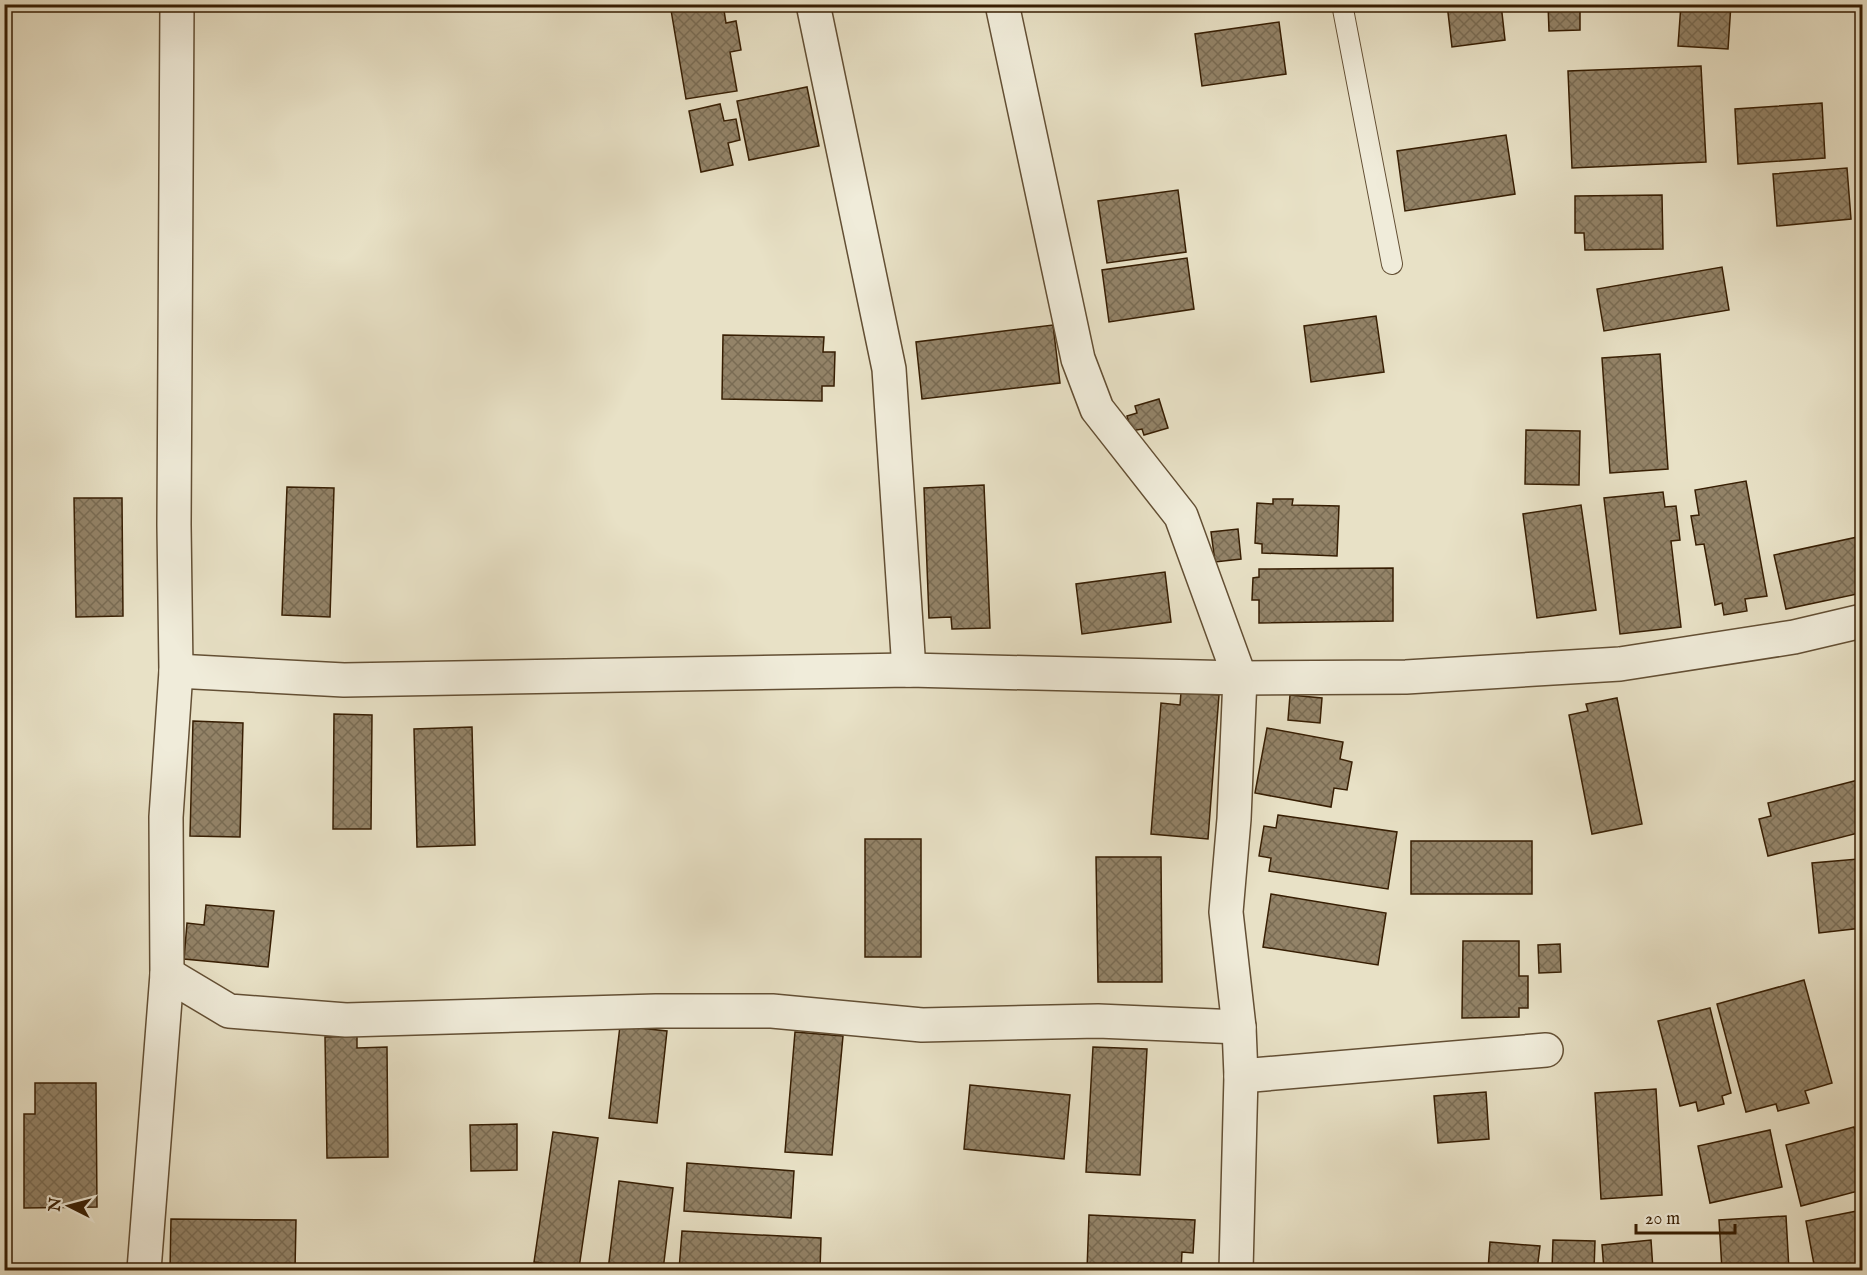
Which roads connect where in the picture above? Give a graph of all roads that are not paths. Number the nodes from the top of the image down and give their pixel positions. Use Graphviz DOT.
graph roads {
  1 [pos="177,4"];
  2 [pos="813,4"];
  3 [pos="1002,4"];
  4 [pos="1342,4"];
  5 [pos="1392,264"];
  6 [pos="1863,621"];
  7 [pos="909,670"];
  8 [pos="176,671"];
  9 [pos="1240,678"];
  10 [pos="167,974"];
  11 [pos="1239,1027"];
  12 [pos="1546,1050"];
  13 [pos="1241,1076"];
  14 [pos="144,1270"];
  15 [pos="1236,1270"];
  1 -- 8 [label="street"];
  2 -- 7 [label="street"];
  3 -- 9 [label="street"];
  4 -- 5 [label="lane"];
  6 -- 9 [label="street"];
  7 -- 8 [label="street"];
  7 -- 9 [label="street"];
  8 -- 10 [label="street"];
  9 -- 11 [label="street"];
  10 -- 11 [label="street"];
  10 -- 14 [label="street"];
  11 -- 13 [label="street"];
  12 -- 13 [label="street"];
  13 -- 15 [label="street"];
}
